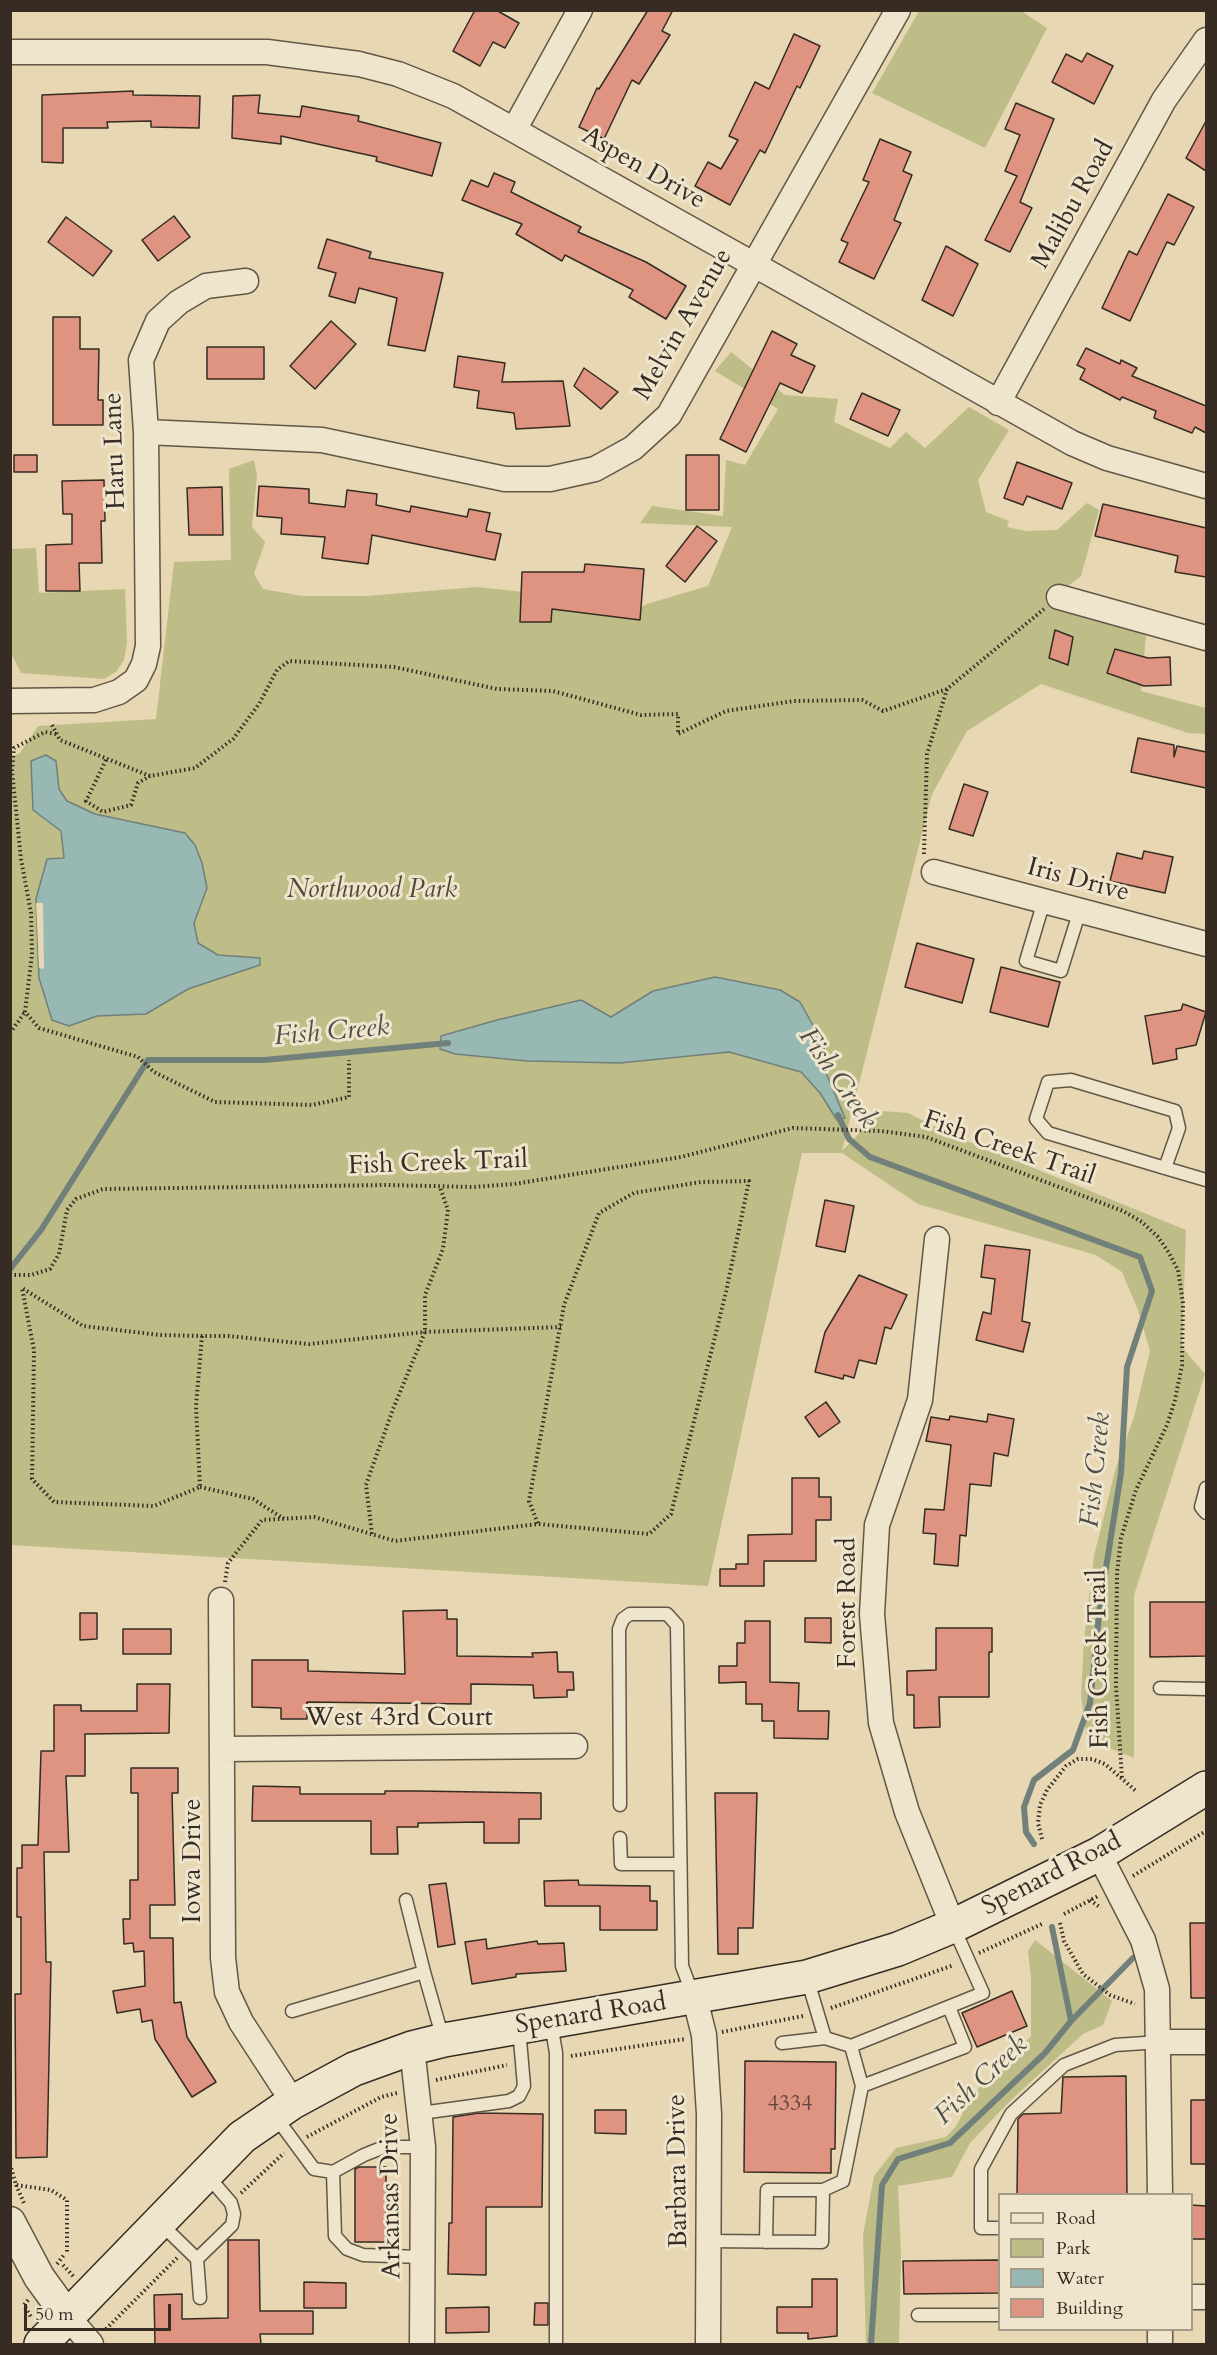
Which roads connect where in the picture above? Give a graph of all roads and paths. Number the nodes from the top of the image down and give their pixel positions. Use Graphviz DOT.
graph roads {
  1 [pos="580,10"];
  2 [pos="898,10"];
  3 [pos="1206,40"];
  4 [pos="10,52"];
  5 [pos="514,130"];
  6 [pos="753,265"];
  7 [pos="246,281"];
  8 [pos="998,403"];
  9 [pos="146,432"];
  10 [pos="1206,486"];
  11 [pos="1059,597"];
  12 [pos="1206,638"];
  13 [pos="947,689"];
  14 [pos="10,701"];
  15 [pos="52,725"];
  16 [pos="57,734"];
  17 [pos="12,746"];
  18 [pos="106,760"];
  19 [pos="150,776"];
  20 [pos="934,872"];
  21 [pos="1044,901"];
  22 [pos="1080,910"];
  23 [pos="1206,944"];
  24 [pos="25,1011"];
  25 [pos="10,1033"];
  26 [pos="349,1060"];
  27 [pos="1165,1168"];
  28 [pos="1206,1180"];
  29 [pos="440,1187"];
  30 [pos="937,1239"];
  31 [pos="10,1275"];
  32 [pos="561,1327"];
  33 [pos="425,1332"];
  34 [pos="202,1336"];
  35 [pos="200,1487"];
  36 [pos="1206,1488"];
  37 [pos="1206,1513"];
  38 [pos="285,1519"];
  39 [pos="538,1524"];
  40 [pos="372,1534"];
  41 [pos="221,1600"];
  42 [pos="1160,1688"];
  43 [pos="1206,1689"];
  44 [pos="575,1746"];
  45 [pos="222,1749"];
  46 [pos="1122,1778"];
  47 [pos="1206,1788"];
  48 [pos="1136,1791"];
  49 [pos="620,1805"];
  50 [pos="1206,1831"];
  51 [pos="620,1838"];
  52 [pos="1042,1839"];
  53 [pos="1099,1854"];
  54 [pos="680,1864"];
  55 [pos="1115,1886"];
  56 [pos="406,1900"];
  57 [pos="1064,1914"];
  58 [pos="1060,1923"];
  59 [pos="953,1926"];
  60 [pos="424,1972"];
  61 [pos="807,1977"];
  62 [pos="694,1999"];
  63 [pos="1135,2004"];
  64 [pos="949,2007"];
  65 [pos="292,2011"];
  66 [pos="551,2022"];
  67 [pos="519,2027"];
  68 [pos="825,2038"];
  69 [pos="444,2040"];
  70 [pos="1160,2042"];
  71 [pos="1206,2042"];
  72 [pos="782,2043"];
  73 [pos="851,2046"];
  74 [pos="412,2048"];
  75 [pos="862,2086"];
  76 [pos="283,2109"];
  77 [pos="421,2113"];
  78 [pos="423,2147"];
  79 [pos="10,2164"];
  80 [pos="333,2172"];
  81 [pos="206,2175"];
  82 [pos="823,2190"];
  83 [pos="1160,2193"];
  84 [pos="10,2222"];
  85 [pos="159,2222"];
  86 [pos="998,2228"];
  87 [pos="708,2241"];
  88 [pos="766,2242"];
  89 [pos="67,2254"];
  90 [pos="421,2257"];
  91 [pos="197,2259"];
  92 [pos="200,2298"];
  93 [pos="918,2315"];
  94 [pos="998,2315"];
  95 [pos="68,2317"];
  96 [pos="41,2344"];
  97 [pos="91,2344"];
  98 [pos="422,2344"];
  99 [pos="556,2344"];
  100 [pos="708,2344"];
  1 -- 5 [label="street"];
  2 -- 6 [label="street, Melvin Avenue"];
  3 -- 8 [label="street, Malibu Road"];
  4 -- 5 [label="street, Aspen Drive"];
  5 -- 6 [label="street, Aspen Drive"];
  6 -- 8 [label="street, Aspen Drive"];
  6 -- 9 [label="street, Melvin Avenue"];
  7 -- 9 [label="street, Haru Lane"];
  8 -- 10 [label="street, Aspen Drive"];
  9 -- 14 [label="street, Haru Lane"];
  11 -- 12 [label="street"];
  11 -- 13 [label="path"];
  13 -- 19 [label="path"];
  13 -- 20 [label="path"];
  15 -- 16 [label="path"];
  16 -- 17 [label="path"];
  16 -- 18 [label="path"];
  17 -- 24 [label="path"];
  18 -- 19 [label="path"];
  18 -- 19 [label="path"];
  20 -- 21 [label="street, Iris Drive"];
  21 -- 22 [label="street, Iris Drive"];
  21 -- 22 [label="lane"];
  22 -- 23 [label="street, Iris Drive"];
  24 -- 25 [label="path"];
  24 -- 26 [label="path"];
  27 -- 27 [label="lane"];
  27 -- 28 [label="lane"];
  29 -- 31 [label="path, Fish Creek Trail"];
  29 -- 33 [label="path"];
  29 -- 46 [label="path, Fish Creek Trail"];
  30 -- 59 [label="street, Forest Road"];
  32 -- 33 [label="path"];
  32 -- 39 [label="path"];
  32 -- 39 [label="path"];
  33 -- 34 [label="path"];
  33 -- 40 [label="path"];
  34 -- 35 [label="path"];
  34 -- 35 [label="path"];
  35 -- 38 [label="path"];
  36 -- 37 [label="lane"];
  38 -- 40 [label="path"];
  38 -- 41 [label="path"];
  39 -- 40 [label="path"];
  41 -- 45 [label="street, Iowa Drive"];
  42 -- 43 [label="lane"];
  44 -- 45 [label="street, West 43rd Court"];
  45 -- 76 [label="street, Iowa Drive"];
  46 -- 48 [label="path"];
  46 -- 52 [label="path, Fish Creek Trail"];
  47 -- 53 [label="main road, Spenard Road"];
  49 -- 54 [label="lane"];
  50 -- 55 [label="path"];
  51 -- 54 [label="lane"];
  53 -- 55 [label="street"];
  53 -- 59 [label="main road, Spenard Road"];
  54 -- 62 [label="lane"];
  55 -- 57 [label="path"];
  55 -- 70 [label="street"];
  56 -- 60 [label="lane"];
  58 -- 63 [label="path"];
  59 -- 61 [label="main road, Spenard Road"];
  59 -- 64 [label="lane"];
  60 -- 65 [label="lane"];
  60 -- 69 [label="lane"];
  61 -- 62 [label="main road, Spenard Road"];
  61 -- 68 [label="lane"];
  62 -- 66 [label="main road, Spenard Road"];
  62 -- 87 [label="street, Barbara Drive"];
  64 -- 73 [label="lane"];
  64 -- 75 [label="lane"];
  66 -- 67 [label="main road, Spenard Road"];
  66 -- 99 [label="lane"];
  67 -- 69 [label="main road, Spenard Road"];
  67 -- 77 [label="lane"];
  68 -- 72 [label="lane"];
  68 -- 73 [label="lane"];
  69 -- 74 [label="main road, Spenard Road"];
  70 -- 71 [label="street"];
  70 -- 83 [label="street"];
  70 -- 86 [label="lane"];
  73 -- 75 [label="lane"];
  74 -- 76 [label="main road, Spenard Road"];
  74 -- 77 [label="street, Arkansas Drive"];
  75 -- 82 [label="lane"];
  76 -- 80 [label="lane"];
  76 -- 81 [label="main road, Spenard Road"];
  77 -- 78 [label="street, Arkansas Drive"];
  78 -- 80 [label="lane"];
  78 -- 90 [label="street, Arkansas Drive"];
  79 -- 89 [label="path"];
  80 -- 90 [label="lane"];
  81 -- 85 [label="main road, Spenard Road"];
  81 -- 91 [label="lane"];
  82 -- 88 [label="lane"];
  82 -- 88 [label="lane"];
  84 -- 95 [label="street"];
  85 -- 91 [label="lane"];
  85 -- 95 [label="main road, Spenard Road"];
  87 -- 88 [label="lane"];
  87 -- 100 [label="street, Barbara Drive"];
  90 -- 98 [label="street, Arkansas Drive"];
  91 -- 92 [label="lane"];
  93 -- 94 [label="lane"];
  95 -- 96 [label="main road, Spenard Road"];
  95 -- 97 [label="street"];
}
